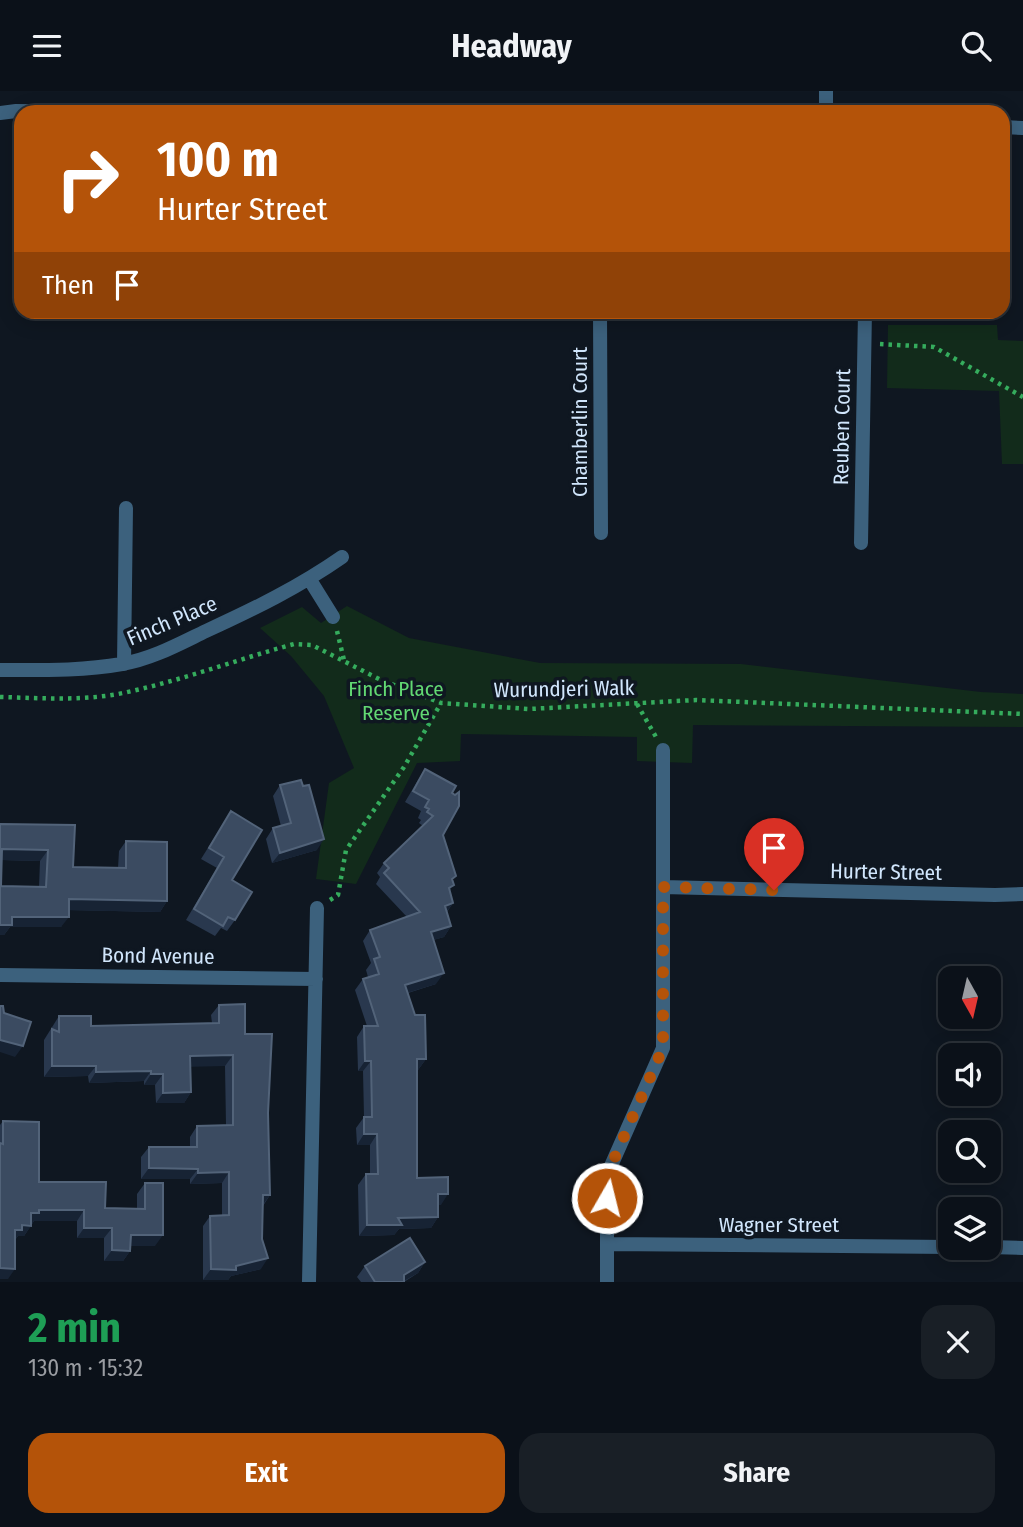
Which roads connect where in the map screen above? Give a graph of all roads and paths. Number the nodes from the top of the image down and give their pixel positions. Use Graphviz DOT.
graph roads {
  1 [pos="600,319"];
  2 [pos="865,319"];
  3 [pos="865,344"];
  4 [pos="1023,397"];
  5 [pos="126,508"];
  6 [pos="601,533"];
  7 [pos="861,543"];
  8 [pos="342,557"];
  9 [pos="310,580"];
  10 [pos="333,617"];
  11 [pos="344,661"];
  12 [pos="124,664"];
  13 [pos="0,670"];
  14 [pos="0,697"];
  15 [pos="441,703"];
  16 [pos="637,704"];
  17 [pos="1023,714"];
  18 [pos="663,750"];
  19 [pos="663,887"];
  20 [pos="1023,894"];
  21 [pos="317,908"];
  22 [pos="0,975"];
  23 [pos="316,979"];
  24 [pos="607,1244"];
  25 [pos="938,1247"];
  26 [pos="1001,1247"];
  27 [pos="1023,1248"];
  28 [pos="309,1282"];
  29 [pos="607,1282"];
  1 -- 6 [label="street, Chamberlin Court"];
  2 -- 3 [label="street, Reuben Court"];
  3 -- 4 [label="path"];
  3 -- 7 [label="street, Reuben Court"];
  5 -- 12 [label="street"];
  8 -- 9 [label="street, Finch Place"];
  9 -- 10 [label="street"];
  9 -- 12 [label="street, Finch Place"];
  10 -- 11 [label="path"];
  11 -- 14 [label="path, Wurundjeri Walk"];
  11 -- 15 [label="path, Wurundjeri Walk"];
  12 -- 13 [label="street, Finch Place"];
  15 -- 16 [label="path, Wurundjeri Walk"];
  15 -- 21 [label="path"];
  16 -- 17 [label="path, Wurundjeri Walk"];
  16 -- 18 [label="path"];
  18 -- 19 [label="street"];
  19 -- 20 [label="street, Hurter Street"];
  19 -- 24 [label="street"];
  21 -- 23 [label="street"];
  22 -- 23 [label="street, Bond Avenue"];
  23 -- 28 [label="street"];
  24 -- 25 [label="street, Wagner Street"];
  24 -- 29 [label="street"];
  26 -- 27 [label="street"];
}
